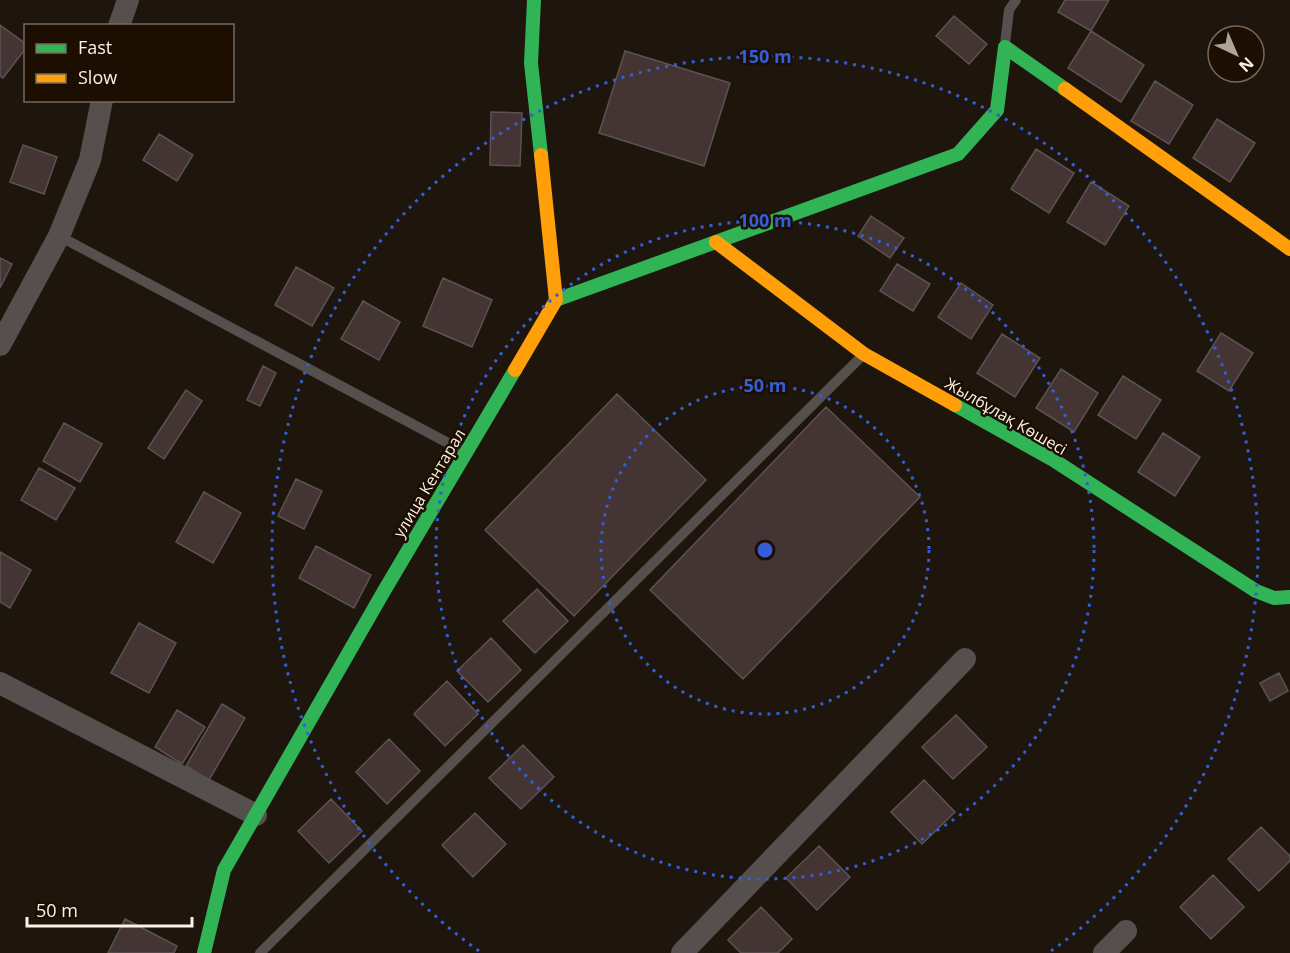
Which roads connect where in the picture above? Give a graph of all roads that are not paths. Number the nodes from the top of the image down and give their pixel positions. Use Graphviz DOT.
graph roads {
  1 [pos="128,0"];
  2 [pos="534,0"];
  3 [pos="1016,0"];
  4 [pos="120,24"];
  5 [pos="1005,47"];
  6 [pos="102,102"];
  7 [pos="59,236"];
  8 [pos="716,242"];
  9 [pos="1290,249"];
  10 [pos="556,300"];
  11 [pos="0,345"];
  12 [pos="864,354"];
  13 [pos="466,452"];
  14 [pos="1290,597"];
  15 [pos="965,659"];
  16 [pos="0,683"];
  17 [pos="256,815"];
  18 [pos="1126,931"];
  19 [pos="204,953"];
  20 [pos="260,953"];
  21 [pos="682,953"];
  22 [pos="1104,953"];
  1 -- 4 [label="street"];
  2 -- 10 [label="street"];
  3 -- 5 [label="lane"];
  5 -- 8 [label="street"];
  5 -- 9 [label="street"];
  6 -- 7 [label="street"];
  7 -- 11 [label="street"];
  7 -- 13 [label="lane"];
  8 -- 10 [label="street"];
  8 -- 12 [label="street, Жылбұлақ Көшесі"];
  10 -- 13 [label="street, улица Кентарал"];
  12 -- 14 [label="street, Жылбұлақ Көшесі"];
  12 -- 20 [label="lane"];
  13 -- 17 [label="street, улица Кентарал"];
  15 -- 21 [label="street"];
  16 -- 17 [label="street"];
  17 -- 19 [label="street, улица Кентарал"];
  18 -- 22 [label="street"];
}
